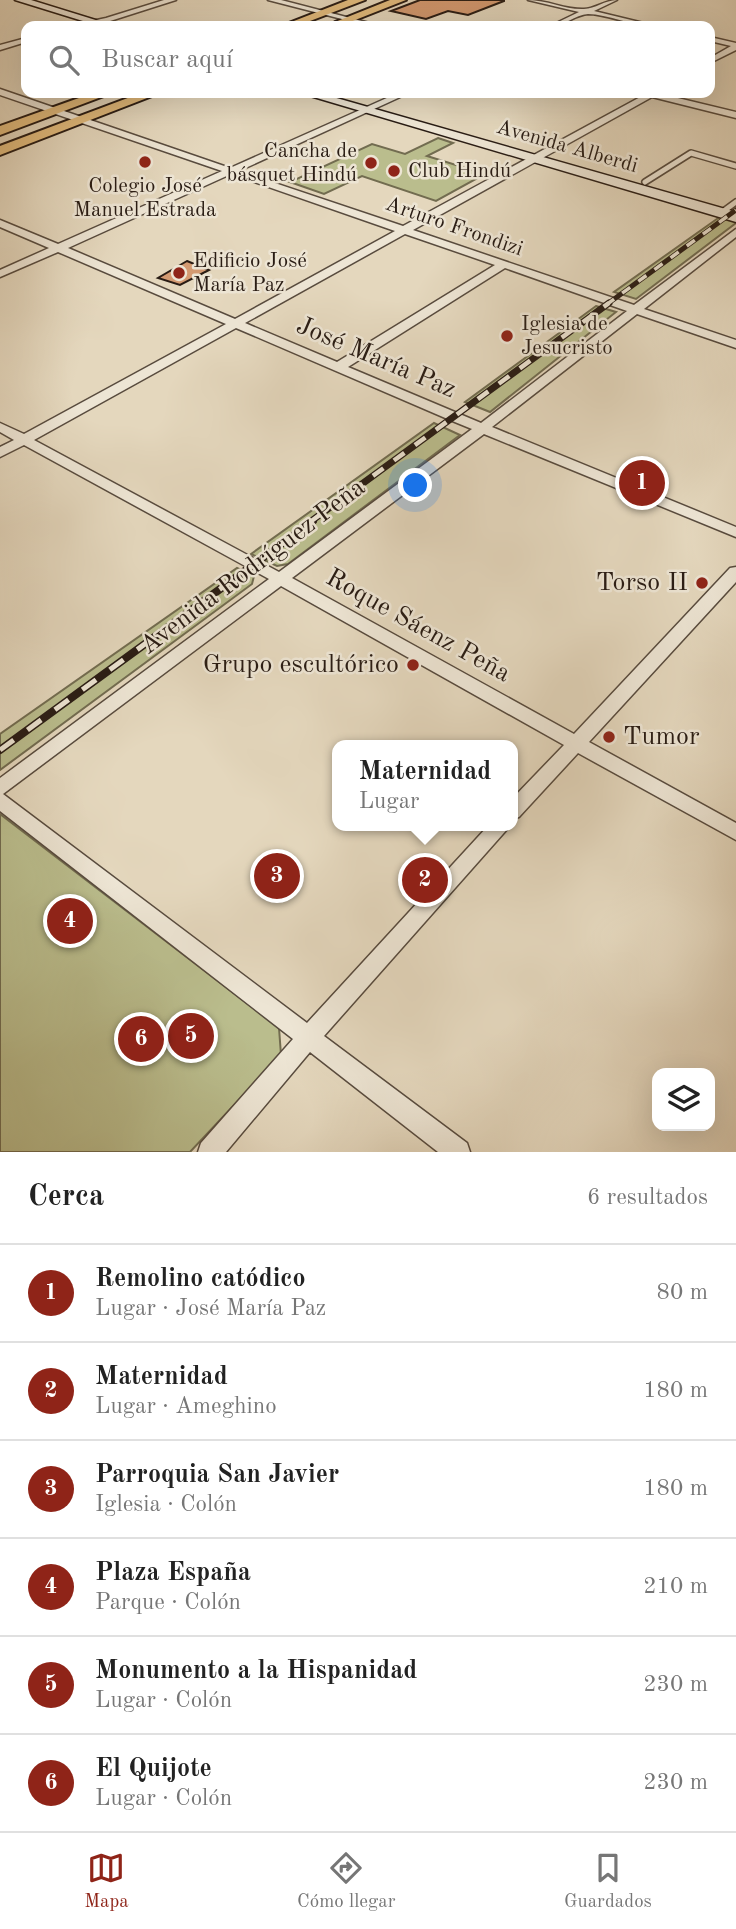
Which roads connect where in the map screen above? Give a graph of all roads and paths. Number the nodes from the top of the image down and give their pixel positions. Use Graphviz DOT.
graph roads {
  1 [pos="172,0"];
  2 [pos="271,0"];
  3 [pos="359,0"];
  4 [pos="381,0"];
  5 [pos="400,0"];
  6 [pos="532,0"];
  7 [pos="613,0"];
  8 [pos="16,4"];
  9 [pos="586,12"];
  10 [pos="324,13"];
  11 [pos="62,21"];
  12 [pos="92,21"];
  13 [pos="99,21"];
  14 [pos="301,21"];
  15 [pos="339,21"];
  16 [pos="565,21"];
  17 [pos="628,21"];
  18 [pos="715,40"];
  19 [pos="21,42"];
  20 [pos="736,46"];
  21 [pos="0,48"];
  22 [pos="715,58"];
  23 [pos="0,92"];
  24 [pos="97,98"];
  25 [pos="117,98"];
  26 [pos="135,98"];
  27 [pos="330,98"];
  28 [pos="350,98"];
  29 [pos="393,98"];
  30 [pos="642,98"];
  31 [pos="670,98"];
  32 [pos="372,107"];
  33 [pos="736,115"];
  34 [pos="68,116"];
  35 [pos="0,131"];
  36 [pos="0,140"];
  37 [pos="0,151"];
  38 [pos="538,156"];
  39 [pos="736,166"];
  40 [pos="232,171"];
  41 [pos="645,182"];
  42 [pos="732,209"];
  43 [pos="0,223"];
  44 [pos="405,231"];
  45 [pos="736,232"];
  46 [pos="59,248"];
  47 [pos="504,264"];
  48 [pos="0,274"];
  49 [pos="636,310"];
  50 [pos="237,323"];
  51 [pos="736,344"];
  52 [pos="340,366"];
  53 [pos="0,427"];
  54 [pos="482,428"];
  55 [pos="24,439"];
  56 [pos="0,453"];
  57 [pos="736,532"];
  58 [pos="736,572"];
  59 [pos="278,578"];
  60 [pos="576,745"];
  61 [pos="0,788"];
  62 [pos="0,801"];
  63 [pos="518,807"];
  64 [pos="495,831"];
  65 [pos="736,832"];
  66 [pos="309,1037"];
  67 [pos="210,1152"];
  68 [pos="458,1152"];
  1 -- 13 [label="street"];
  2 -- 10 [label="street"];
  3 -- 10 [label="main road"];
  4 -- 15 [label="main road"];
  5 -- 15 [label="main road"];
  6 -- 9 [label="street"];
  7 -- 9 [label="street"];
  8 -- 11 [label="main road"];
  8 -- 12 [label="main road"];
  9 -- 16 [label="street"];
  9 -- 17 [label="street"];
  10 -- 14 [label="main road"];
  10 -- 15 [label="street"];
  18 -- 20 [label="street"];
  19 -- 21 [label="street"];
  20 -- 22 [label="street"];
  23 -- 34 [label="street, Arturo Frondizi"];
  24 -- 34 [label="main road"];
  25 -- 34 [label="main road"];
  26 -- 34 [label="main road"];
  27 -- 32 [label="main road, Avenida Alberdi"];
  28 -- 32 [label="main road, Avenida Alberdi"];
  29 -- 32 [label="street"];
  30 -- 38 [label="street"];
  31 -- 33 [label="street"];
  32 -- 38 [label="main road, Avenida Alberdi"];
  32 -- 40 [label="street"];
  34 -- 35 [label="main road"];
  34 -- 36 [label="main road"];
  34 -- 37 [label="main road"];
  34 -- 40 [label="street, Arturo Frondizi"];
  38 -- 41 [label="main road, Avenida Alberdi"];
  38 -- 42 [label="main road, Avenida Alberdi"];
  38 -- 44 [label="street"];
  39 -- 41 [label="lane"];
  40 -- 44 [label="street, Arturo Frondizi"];
  40 -- 46 [label="street"];
  41 -- 42 [label="main road, Avenida Alberdi"];
  43 -- 46 [label="street, José María Paz"];
  44 -- 47 [label="street, Arturo Frondizi"];
  44 -- 50 [label="street"];
  45 -- 49 [label="street, Avenida Rodríguez Peña"];
  46 -- 48 [label="street"];
  46 -- 50 [label="street, José María Paz"];
  47 -- 49 [label="street, Arturo Frondizi"];
  47 -- 52 [label="street"];
  49 -- 51 [label="street, Arturo Frondizi"];
  49 -- 54 [label="street, Avenida Rodríguez Peña"];
  50 -- 52 [label="street, José María Paz"];
  50 -- 55 [label="street"];
  52 -- 54 [label="street, José María Paz"];
  53 -- 55 [label="street, Roque Sáenz Peña"];
  54 -- 57 [label="street, José María Paz"];
  54 -- 59 [label="street, Avenida Rodríguez Peña"];
  55 -- 56 [label="street"];
  55 -- 59 [label="street, Roque Sáenz Peña"];
  58 -- 60 [label="street"];
  59 -- 60 [label="street, Roque Sáenz Peña"];
  59 -- 61 [label="street, Avenida Rodríguez Peña"];
  60 -- 63 [label="street"];
  60 -- 65 [label="street, Roque Sáenz Peña"];
  62 -- 66 [label="street"];
  64 -- 66 [label="street"];
  66 -- 67 [label="street"];
  66 -- 68 [label="street"];
}
